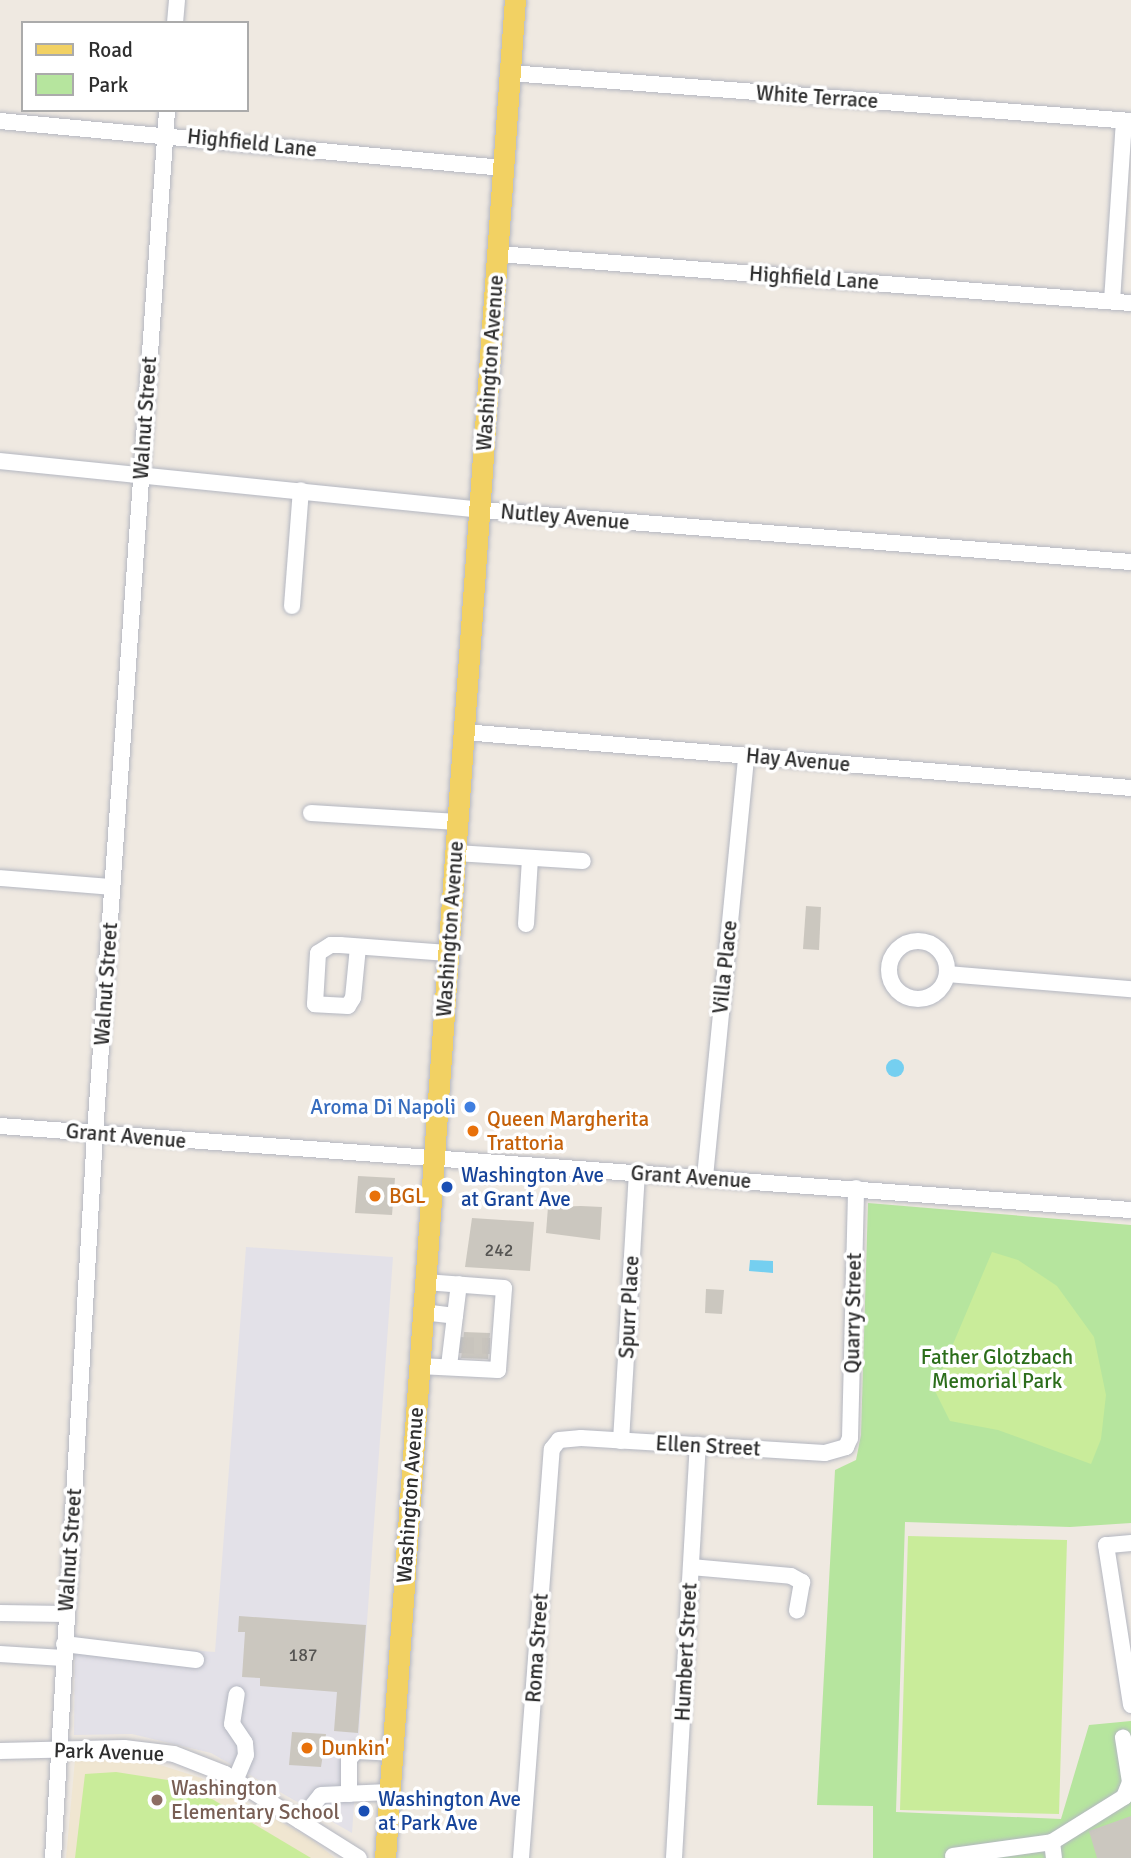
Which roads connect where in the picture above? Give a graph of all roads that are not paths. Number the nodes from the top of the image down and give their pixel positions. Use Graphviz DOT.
graph roads {
  1 [pos="177,0"];
  2 [pos="515,0"];
  3 [pos="175,21"];
  4 [pos="510,73"];
  5 [pos="167,112"];
  6 [pos="0,121"];
  7 [pos="1128,121"];
  8 [pos="165,134"];
  9 [pos="503,168"];
  10 [pos="498,254"];
  11 [pos="1112,301"];
  12 [pos="1131,303"];
  13 [pos="0,461"];
  14 [pos="141,473"];
  15 [pos="301,490"];
  16 [pos="480,510"];
  17 [pos="1131,562"];
  18 [pos="292,606"];
  19 [pos="464,732"];
  20 [pos="746,756"];
  21 [pos="1131,788"];
  22 [pos="312,813"];
  23 [pos="458,822"];
  24 [pos="456,853"];
  25 [pos="530,858"];
  26 [pos="583,861"];
  27 [pos="0,878"];
  28 [pos="112,887"];
  29 [pos="527,924"];
  30 [pos="358,947"];
  31 [pos="449,953"];
  32 [pos="947,974"];
  33 [pos="1131,989"];
  34 [pos="0,1126"];
  35 [pos="95,1133"];
  36 [pos="433,1161"];
  37 [pos="637,1173"];
  38 [pos="705,1177"];
  39 [pos="856,1188"];
  40 [pos="1131,1210"];
  41 [pos="425,1282"];
  42 [pos="459,1284"];
  43 [pos="423,1312"];
  44 [pos="455,1316"];
  45 [pos="421,1342"];
  46 [pos="455,1345"];
  47 [pos="419,1366"];
  48 [pos="449,1366"];
  49 [pos="850,1438"];
  50 [pos="559,1440"];
  51 [pos="621,1441"];
  52 [pos="698,1446"];
  53 [pos="1131,1543"];
  54 [pos="691,1567"];
  55 [pos="797,1611"];
  56 [pos="0,1613"];
  57 [pos="66,1614"];
  58 [pos="64,1651"];
  59 [pos="0,1654"];
  60 [pos="197,1660"];
  61 [pos="237,1694"];
  62 [pos="1131,1705"];
  63 [pos="1123,1738"];
  64 [pos="57,1748"];
  65 [pos="0,1751"];
  66 [pos="392,1753"];
  67 [pos="235,1781"];
  68 [pos="389,1793"];
  69 [pos="349,1794"];
  70 [pos="300,1821"];
  71 [pos="1053,1850"];
  72 [pos="953,1856"];
  73 [pos="53,1858"];
  74 [pos="359,1858"];
  75 [pos="385,1858"];
  76 [pos="521,1858"];
  77 [pos="674,1858"];
  1 -- 3 [label="street"];
  2 -- 4 [label="main road, Washington Avenue"];
  4 -- 7 [label="street, White Terrace"];
  4 -- 9 [label="main road, Washington Avenue"];
  5 -- 8 [label="street, Walnut Street"];
  6 -- 8 [label="street, Highfield Lane"];
  7 -- 11 [label="street"];
  8 -- 9 [label="street, Highfield Lane"];
  8 -- 14 [label="street, Walnut Street"];
  9 -- 10 [label="main road, Washington Avenue"];
  10 -- 11 [label="street, Highfield Lane"];
  10 -- 16 [label="main road, Washington Avenue"];
  11 -- 12 [label="street, Highfield Lane"];
  13 -- 14 [label="street, Nutley Avenue"];
  14 -- 15 [label="street, Nutley Avenue"];
  14 -- 28 [label="street, Walnut Street"];
  15 -- 16 [label="street, Nutley Avenue"];
  15 -- 18 [label="street"];
  16 -- 17 [label="street, Nutley Avenue"];
  16 -- 19 [label="main road, Washington Avenue"];
  19 -- 20 [label="street, Hay Avenue"];
  19 -- 23 [label="main road, Washington Avenue"];
  20 -- 21 [label="street, Hay Avenue"];
  20 -- 38 [label="street, Villa Place"];
  22 -- 23 [label="street"];
  23 -- 24 [label="main road, Washington Avenue"];
  24 -- 25 [label="street"];
  24 -- 31 [label="main road, Washington Avenue"];
  25 -- 26 [label="street"];
  25 -- 29 [label="street"];
  27 -- 28 [label="street"];
  28 -- 35 [label="street, Walnut Street"];
  30 -- 31 [label="street"];
  31 -- 36 [label="main road, Washington Avenue"];
  32 -- 33 [label="street"];
  34 -- 35 [label="street, Grant Avenue"];
  35 -- 36 [label="street, Grant Avenue"];
  35 -- 57 [label="street, Walnut Street"];
  36 -- 37 [label="street, Grant Avenue"];
  36 -- 41 [label="main road, Washington Avenue"];
  37 -- 38 [label="street, Grant Avenue"];
  37 -- 51 [label="street, Spurr Place"];
  38 -- 39 [label="street, Grant Avenue"];
  39 -- 40 [label="street, Grant Avenue"];
  39 -- 49 [label="street, Quarry Street"];
  41 -- 42 [label="street"];
  41 -- 43 [label="main road, Washington Avenue"];
  42 -- 44 [label="street"];
  42 -- 48 [label="street"];
  43 -- 44 [label="street"];
  43 -- 45 [label="main road, Washington Avenue"];
  44 -- 46 [label="street"];
  45 -- 46 [label="street"];
  45 -- 47 [label="main road, Washington Avenue"];
  46 -- 48 [label="street"];
  47 -- 48 [label="street"];
  47 -- 66 [label="main road, Washington Avenue"];
  49 -- 52 [label="street, Ellen Street"];
  50 -- 51 [label="street, Ellen Street"];
  50 -- 76 [label="street, Roma Street"];
  51 -- 52 [label="street, Ellen Street"];
  52 -- 54 [label="street, Humbert Street"];
  53 -- 62 [label="street"];
  54 -- 55 [label="street"];
  54 -- 77 [label="street, Humbert Street"];
  56 -- 57 [label="street"];
  57 -- 58 [label="street, Walnut Street"];
  58 -- 59 [label="street"];
  58 -- 60 [label="street"];
  58 -- 64 [label="street, Walnut Street"];
  61 -- 67 [label="street"];
  63 -- 71 [label="street"];
  64 -- 65 [label="street, Park Avenue"];
  64 -- 67 [label="street, Park Avenue"];
  64 -- 73 [label="street, Walnut Street"];
  66 -- 68 [label="main road, Washington Avenue"];
  66 -- 69 [label="street"];
  67 -- 70 [label="street, Park Avenue"];
  68 -- 69 [label="street"];
  68 -- 75 [label="main road, Washington Avenue"];
  69 -- 70 [label="street"];
  70 -- 74 [label="street, Park Avenue"];
  71 -- 72 [label="street"];
}
